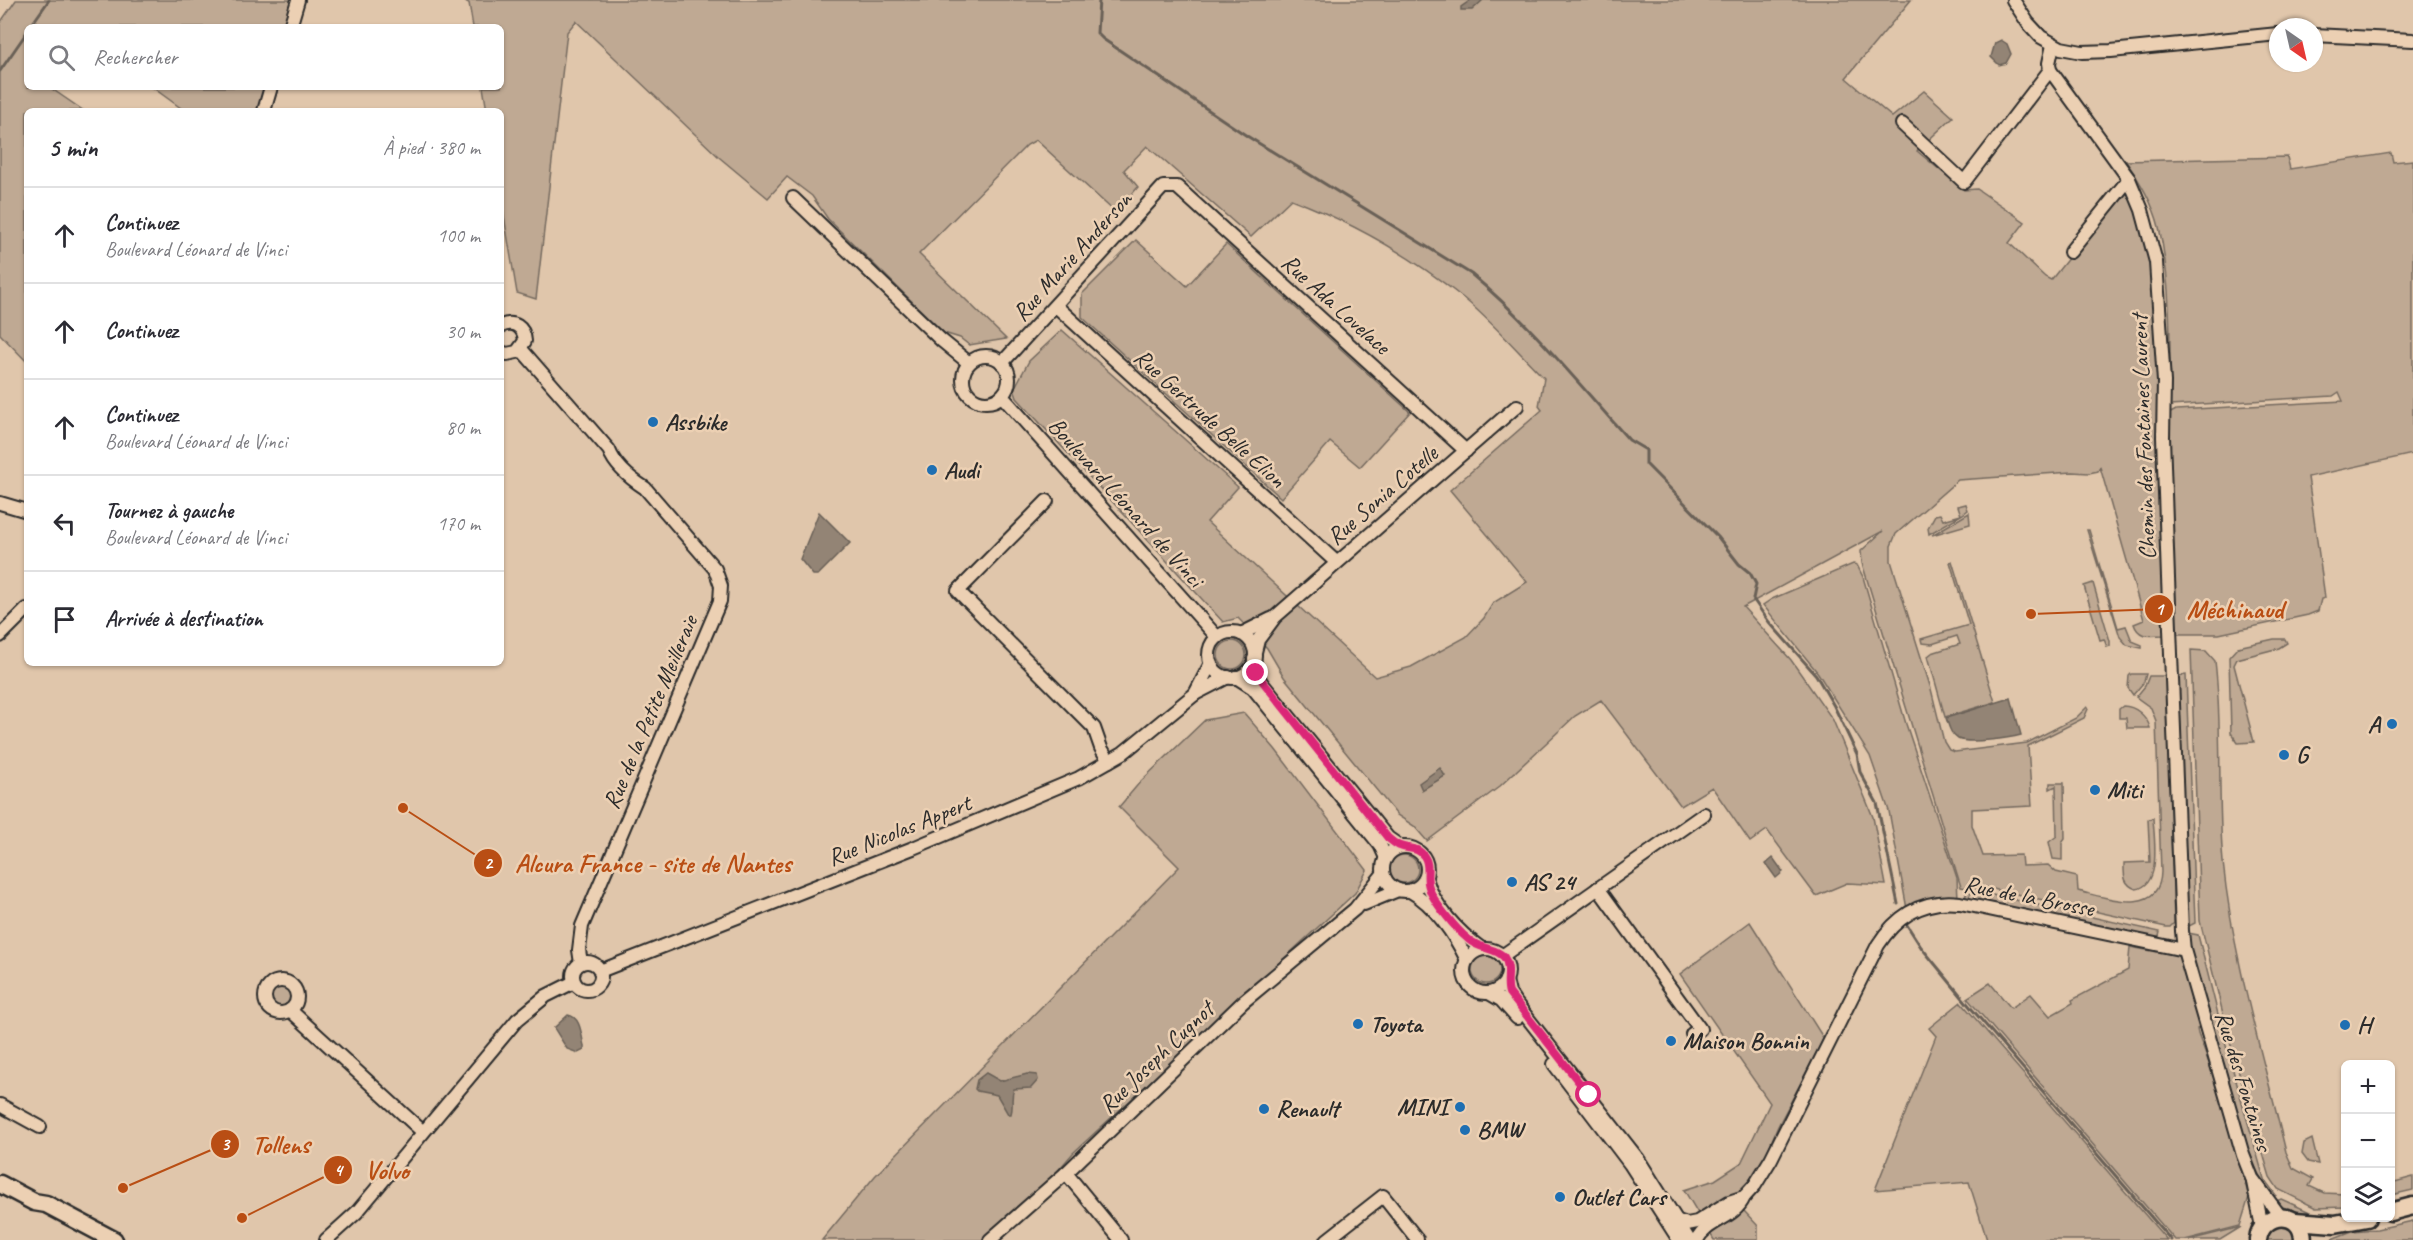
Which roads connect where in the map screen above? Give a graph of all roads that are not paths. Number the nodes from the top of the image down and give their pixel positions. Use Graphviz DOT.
graph roads {
  1 [pos="298,0"];
  2 [pos="2013,0"];
  3 [pos="291,24"];
  4 [pos="2269,35"];
  5 [pos="2323,35"];
  6 [pos="2413,40"];
  7 [pos="2053,45"];
  8 [pos="2050,70"];
  9 [pos="270,90"];
  10 [pos="265,108"];
  11 [pos="1902,124"];
  12 [pos="2129,179"];
  13 [pos="1177,187"];
  14 [pos="793,198"];
  15 [pos="2070,252"];
  16 [pos="1056,306"];
  17 [pos="504,325"];
  18 [pos="520,350"];
  19 [pos="504,353"];
  20 [pos="969,363"];
  21 [pos="1002,363"];
  22 [pos="1002,396"];
  23 [pos="1516,406"];
  24 [pos="1466,451"];
  25 [pos="1047,501"];
  26 [pos="0,503"];
  27 [pos="24,510"];
  28 [pos="1336,562"];
  29 [pos="24,612"];
  30 [pos="1275,617"];
  31 [pos="1241,634"];
  32 [pos="0,636"];
  33 [pos="1217,637"];
  34 [pos="1254,656"];
  35 [pos="1211,663"];
  36 [pos="1232,677"];
  37 [pos="1195,694"];
  38 [pos="1109,761"];
  39 [pos="1704,814"];
  40 [pos="1401,847"];
  41 [pos="1386,858"];
  42 [pos="1383,874"];
  43 [pos="1426,878"];
  44 [pos="1598,888"];
  45 [pos="1404,891"];
  46 [pos="1355,909"];
  47 [pos="1482,949"];
  48 [pos="2184,950"];
  49 [pos="1502,956"];
  50 [pos="1467,960"];
  51 [pos="581,963"];
  52 [pos="600,971"];
  53 [pos="1506,980"];
  54 [pos="574,982"];
  55 [pos="1489,993"];
  56 [pos="291,1010"];
  57 [pos="1692,1034"];
  58 [pos="0,1105"];
  59 [pos="40,1127"];
  60 [pos="423,1132"];
  61 [pos="1066,1173"];
  62 [pos="2252,1178"];
  63 [pos="0,1184"];
  64 [pos="1744,1197"];
  65 [pos="34,1202"];
  66 [pos="2413,1206"];
  67 [pos="2395,1211"];
  68 [pos="2287,1219"];
  69 [pos="1678,1221"];
  70 [pos="2347,1222"];
  71 [pos="2353,1222"];
  72 [pos="2260,1233"];
  73 [pos="1417,1239"];
  74 [pos="94,1240"];
  75 [pos="114,1240"];
  76 [pos="326,1240"];
  77 [pos="990,1240"];
  78 [pos="1121,1240"];
  79 [pos="1327,1240"];
  80 [pos="1680,1240"];
  81 [pos="1689,1240"];
  82 [pos="1697,1240"];
  83 [pos="2244,1240"];
  84 [pos="2303,1240"];
  85 [pos="2312,1240"];
  1 -- 3 [label="street"];
  2 -- 7 [label="street"];
  4 -- 7 [label="street"];
  5 -- 6 [label="street"];
  7 -- 8 [label="street"];
  8 -- 11 [label="street"];
  8 -- 12 [label="street, Chemin des Fontaines Laurent"];
  9 -- 10 [label="street"];
  12 -- 15 [label="street"];
  12 -- 48 [label="street, Chemin des Fontaines Laurent"];
  13 -- 16 [label="street, Rue Marie Anderson"];
  13 -- 24 [label="street, Rue Ada Lovelace"];
  14 -- 20 [label="street"];
  16 -- 21 [label="street, Rue Marie Anderson"];
  16 -- 28 [label="street, Rue Gertrude Belle Elion"];
  17 -- 18 [label="street"];
  18 -- 19 [label="street"];
  18 -- 51 [label="street, Rue de la Petite Meilleraie"];
  20 -- 21 [label="street"];
  20 -- 22 [label="street"];
  21 -- 22 [label="street"];
  22 -- 33 [label="street, Boulevard Léonard de Vinci"];
  23 -- 24 [label="street, Rue Sonia Cotelle"];
  24 -- 28 [label="street, Rue Sonia Cotelle"];
  25 -- 38 [label="street"];
  26 -- 27 [label="street"];
  28 -- 30 [label="street, Rue Sonia Cotelle"];
  29 -- 32 [label="street"];
  30 -- 31 [label="street"];
  30 -- 34 [label="street"];
  31 -- 33 [label="street"];
  31 -- 34 [label="street"];
  33 -- 35 [label="street"];
  34 -- 36 [label="street"];
  34 -- 40 [label="street"];
  35 -- 36 [label="street"];
  35 -- 37 [label="street"];
  36 -- 37 [label="street"];
  36 -- 41 [label="street"];
  37 -- 38 [label="street, Rue Nicolas Appert"];
  38 -- 52 [label="street, Rue Nicolas Appert"];
  39 -- 44 [label="street"];
  40 -- 41 [label="street"];
  40 -- 43 [label="street"];
  41 -- 42 [label="street"];
  42 -- 45 [label="street"];
  42 -- 46 [label="street, Rue Joseph Cugnot"];
  43 -- 45 [label="street"];
  43 -- 47 [label="street"];
  44 -- 49 [label="street"];
  44 -- 57 [label="street"];
  45 -- 46 [label="street, Rue Joseph Cugnot"];
  45 -- 50 [label="street"];
  46 -- 61 [label="street, Rue Joseph Cugnot"];
  47 -- 49 [label="street"];
  47 -- 50 [label="street"];
  48 -- 62 [label="street, Rue des Fontaines"];
  48 -- 64 [label="street, Rue de la Brosse"];
  49 -- 53 [label="street"];
  50 -- 55 [label="street"];
  51 -- 52 [label="street"];
  51 -- 54 [label="street"];
  52 -- 54 [label="street"];
  53 -- 55 [label="street"];
  53 -- 69 [label="street"];
  54 -- 60 [label="street"];
  55 -- 80 [label="street"];
  56 -- 60 [label="street"];
  58 -- 59 [label="street"];
  60 -- 76 [label="street"];
  61 -- 77 [label="street, Rue Joseph Cugnot"];
  61 -- 78 [label="street"];
  62 -- 68 [label="street, Rue des Fontaines"];
  62 -- 72 [label="street"];
  63 -- 65 [label="main road"];
  64 -- 69 [label="street, Rue de la Brosse"];
  64 -- 82 [label="street, Rue de la Brosse"];
  65 -- 74 [label="main road"];
  65 -- 75 [label="main road"];
  66 -- 67 [label="main road"];
  68 -- 70 [label="main road"];
  68 -- 72 [label="main road"];
  68 -- 84 [label="main road"];
  69 -- 81 [label="street"];
  71 -- 85 [label="main road"];
  72 -- 83 [label="main road"];
  73 -- 79 [label="street"];
}
